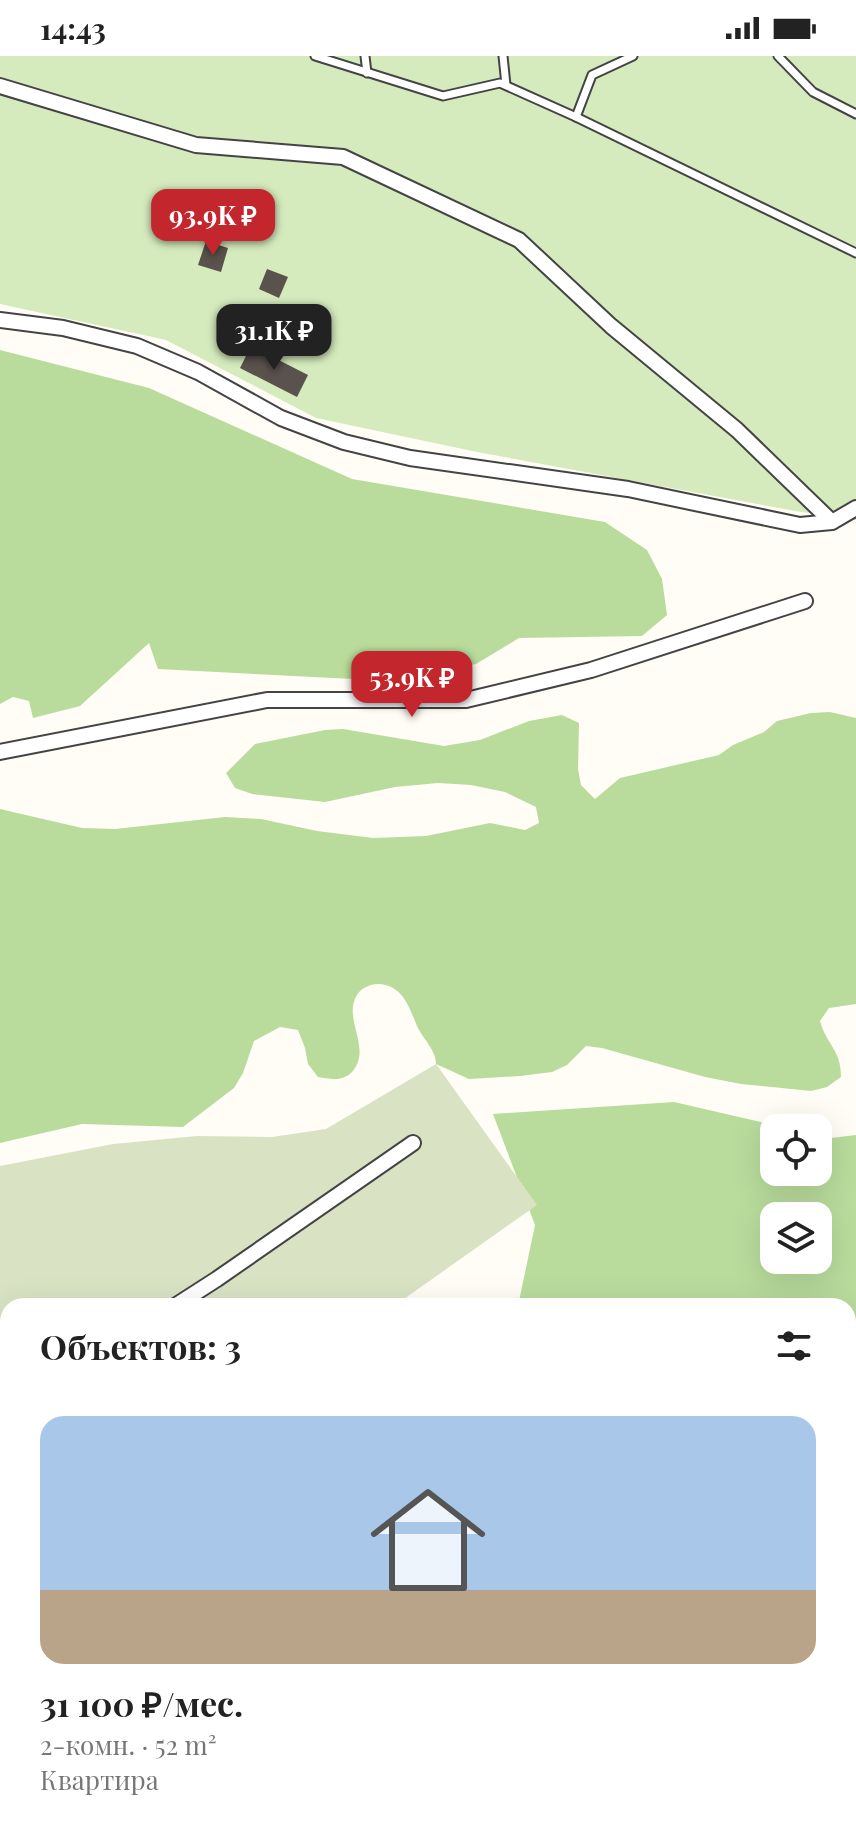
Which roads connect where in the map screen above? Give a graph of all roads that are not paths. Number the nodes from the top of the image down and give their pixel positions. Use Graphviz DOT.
graph roads {
  1 [pos="315,56"];
  2 [pos="365,56"];
  3 [pos="503,56"];
  4 [pos="633,56"];
  5 [pos="778,56"];
  6 [pos="367,73"];
  7 [pos="506,85"];
  8 [pos="0,86"];
  9 [pos="856,114"];
  10 [pos="576,117"];
  11 [pos="856,253"];
  12 [pos="0,320"];
  13 [pos="856,508"];
  14 [pos="832,522"];
  15 [pos="805,601"];
  16 [pos="0,752"];
  17 [pos="413,1143"];
  18 [pos="187,1298"];
  1 -- 6 [label="lane"];
  2 -- 6 [label="lane"];
  3 -- 7 [label="lane"];
  4 -- 10 [label="lane"];
  5 -- 9 [label="lane"];
  6 -- 7 [label="lane"];
  7 -- 10 [label="lane"];
  8 -- 14 [label="street"];
  10 -- 11 [label="lane"];
  12 -- 14 [label="street"];
  13 -- 14 [label="street"];
  15 -- 16 [label="street"];
  17 -- 18 [label="street"];
}
